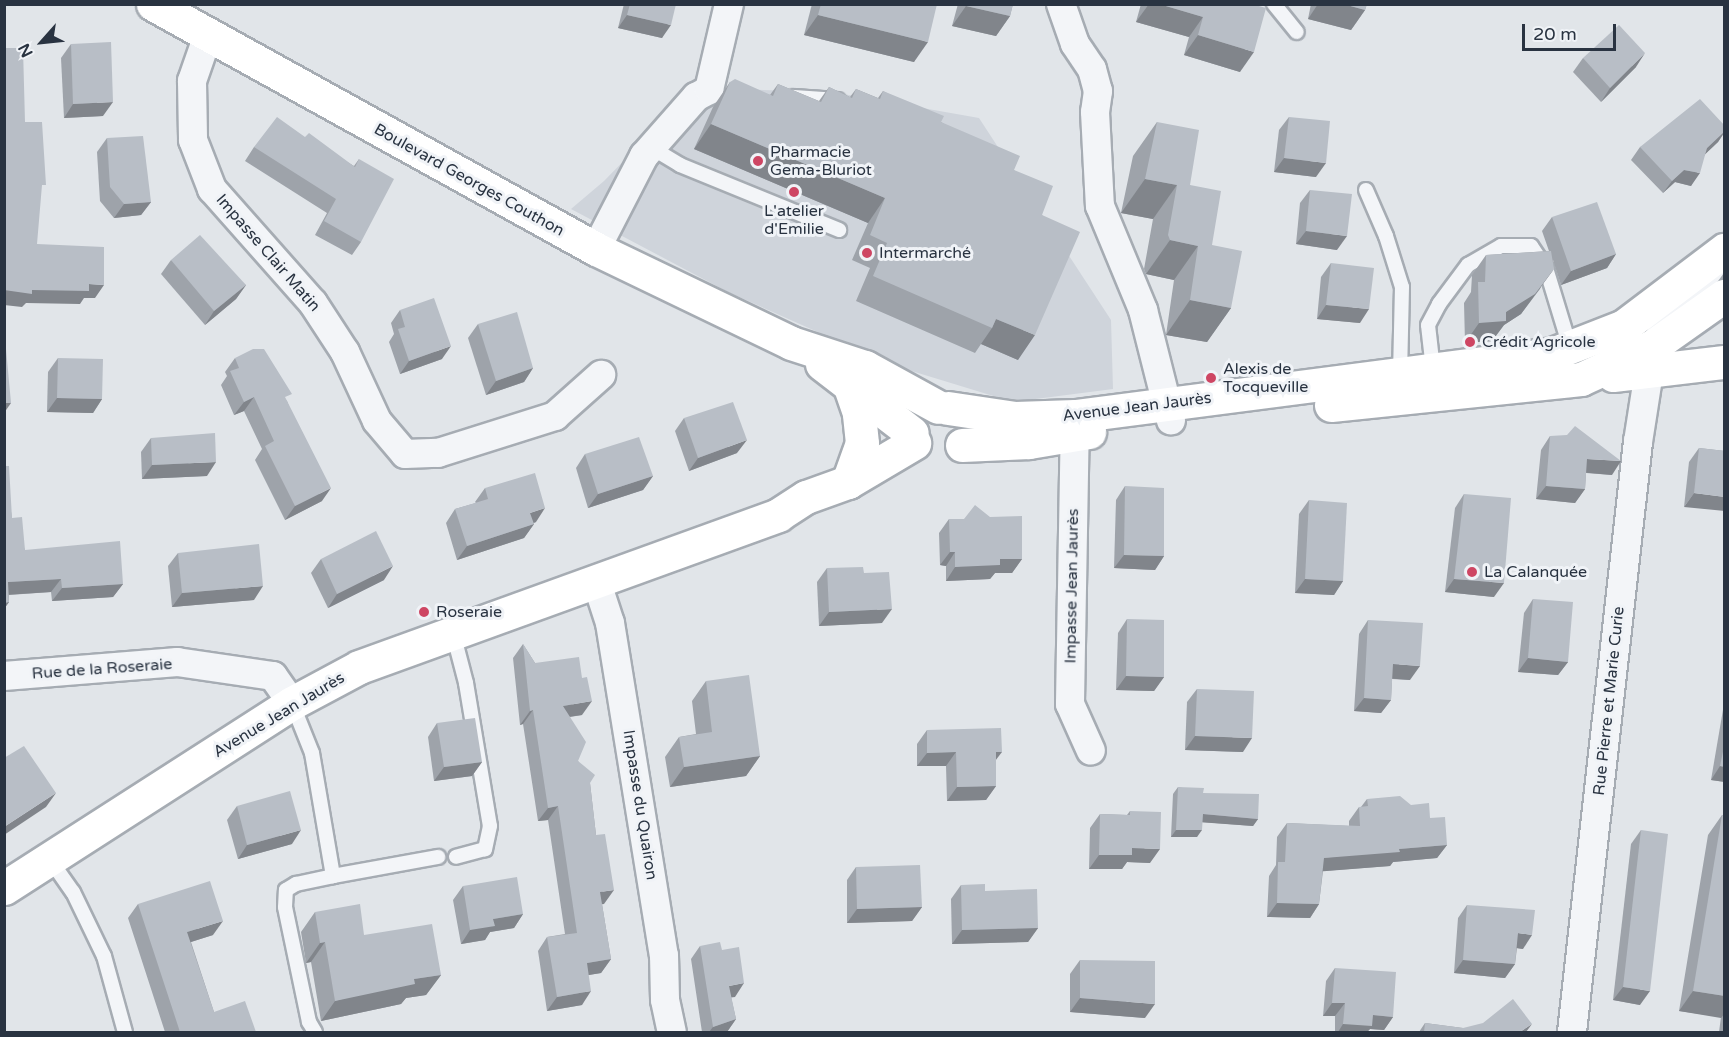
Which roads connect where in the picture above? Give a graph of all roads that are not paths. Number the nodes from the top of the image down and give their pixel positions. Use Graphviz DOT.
graph roads {
  1 [pos="153,4"];
  2 [pos="729,4"];
  3 [pos="1061,4"];
  4 [pos="1274,4"];
  5 [pos="1297,32"];
  6 [pos="208,35"];
  7 [pos="778,96"];
  8 [pos="848,101"];
  9 [pos="652,148"];
  10 [pos="1366,190"];
  11 [pos="839,230"];
  12 [pos="596,249"];
  13 [pos="1721,253"];
  14 [pos="1725,296"];
  15 [pos="1624,326"];
  16 [pos="791,343"];
  17 [pos="1570,347"];
  18 [pos="1651,359"];
  19 [pos="1725,362"];
  20 [pos="1432,369"];
  21 [pos="601,375"];
  22 [pos="848,381"];
  23 [pos="1401,385"];
  24 [pos="943,407"];
  25 [pos="1169,412"];
  26 [pos="1074,426"];
  27 [pos="918,444"];
  28 [pos="962,445"];
  29 [pos="848,482"];
  30 [pos="778,515"];
  31 [pos="596,580"];
  32 [pos="452,631"];
  33 [pos="4,676"];
  34 [pos="292,703"];
  35 [pos="1091,751"];
  36 [pos="438,857"];
  37 [pos="456,857"];
  38 [pos="51,861"];
  39 [pos="333,876"];
  40 [pos="4,888"];
  41 [pos="125,1032"];
  42 [pos="315,1032"];
  43 [pos="672,1032"];
  44 [pos="1572,1032"];
  1 -- 6 [label="main road, Boulevard Georges Couthon"];
  2 -- 9 [label="street"];
  3 -- 25 [label="street"];
  4 -- 5 [label="lane"];
  6 -- 12 [label="main road, Boulevard Georges Couthon"];
  6 -- 21 [label="street, Impasse Clair Matin"];
  7 -- 8 [label="lane"];
  9 -- 11 [label="lane"];
  9 -- 12 [label="street"];
  10 -- 23 [label="lane"];
  12 -- 16 [label="main road, Boulevard Georges Couthon"];
  13 -- 15 [label="main road, Avenue Jean Jaurès"];
  13 -- 18 [label="street"];
  14 -- 18 [label="main road"];
  15 -- 17 [label="main road, Avenue Jean Jaurès"];
  15 -- 18 [label="street"];
  16 -- 22 [label="main road, Boulevard Georges Couthon"];
  16 -- 24 [label="main road, Boulevard Georges Couthon"];
  17 -- 20 [label="main road, Avenue Jean Jaurès"];
  17 -- 20 [label="lane"];
  18 -- 19 [label="main road, Avenue Jean Jaurès"];
  18 -- 23 [label="main road, Avenue Jean Jaurès"];
  18 -- 44 [label="street, Rue Pierre et Marie Curie"];
  20 -- 23 [label="main road, Avenue Jean Jaurès"];
  22 -- 27 [label="main road, Boulevard Georges Couthon"];
  22 -- 29 [label="main road"];
  23 -- 25 [label="main road, Avenue Jean Jaurès"];
  24 -- 26 [label="main road, Avenue Jean Jaurès"];
  24 -- 27 [label="main road"];
  24 -- 28 [label="main road"];
  25 -- 26 [label="main road, Avenue Jean Jaurès"];
  26 -- 28 [label="main road, Avenue Jean Jaurès"];
  26 -- 35 [label="street, Impasse Jean Jaurès"];
  27 -- 28 [label="main road"];
  27 -- 29 [label="main road, Avenue Jean Jaurès"];
  27 -- 30 [label="main road, Avenue Jean Jaurès"];
  29 -- 30 [label="main road, Avenue Jean Jaurès"];
  30 -- 31 [label="main road, Avenue Jean Jaurès"];
  31 -- 32 [label="main road, Avenue Jean Jaurès"];
  31 -- 43 [label="street, Impasse du Quairon"];
  32 -- 34 [label="main road, Avenue Jean Jaurès"];
  32 -- 37 [label="lane"];
  33 -- 34 [label="street, Rue de la Roseraie"];
  34 -- 38 [label="main road, Avenue Jean Jaurès"];
  34 -- 39 [label="lane"];
  36 -- 39 [label="lane"];
  38 -- 40 [label="main road, Avenue Jean Jaurès"];
  38 -- 41 [label="lane"];
  39 -- 42 [label="lane"];
}
